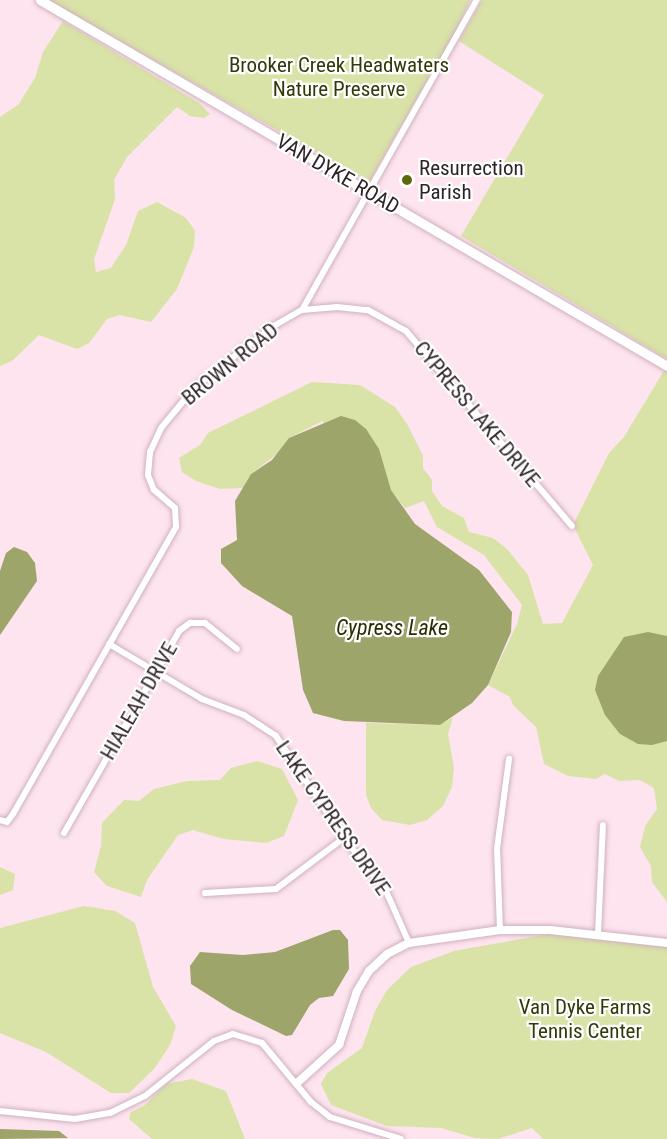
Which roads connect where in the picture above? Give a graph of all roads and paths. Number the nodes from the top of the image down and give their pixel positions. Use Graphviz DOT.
graph roads {
  1 [pos="40,0"];
  2 [pos="477,0"];
  3 [pos="369,193"];
  4 [pos="302,310"];
  5 [pos="667,366"];
  6 [pos="572,526"];
  7 [pos="109,644"];
  8 [pos="237,649"];
  9 [pos="156,670"];
  10 [pos="509,759"];
  11 [pos="0,820"];
  12 [pos="603,825"];
  13 [pos="64,833"];
  14 [pos="344,838"];
  15 [pos="205,893"];
  16 [pos="500,930"];
  17 [pos="598,934"];
  18 [pos="408,943"];
  19 [pos="667,943"];
  20 [pos="297,1083"];
  21 [pos="0,1111"];
  22 [pos="401,1139"];
  1 -- 3 [label="main road, VAN DYKE ROAD"];
  2 -- 3 [label="street, BROWN ROAD"];
  3 -- 4 [label="street, BROWN ROAD"];
  3 -- 5 [label="main road, VAN DYKE ROAD"];
  4 -- 6 [label="street, CYPRESS LAKE DRIVE"];
  4 -- 7 [label="street, BROWN ROAD"];
  7 -- 9 [label="street, LAKE CYPRESS DRIVE"];
  7 -- 11 [label="street, BROWN ROAD"];
  8 -- 9 [label="street, HIALEAH DRIVE"];
  9 -- 13 [label="street, HIALEAH DRIVE"];
  9 -- 14 [label="street, LAKE CYPRESS DRIVE"];
  10 -- 16 [label="street"];
  12 -- 17 [label="street"];
  14 -- 15 [label="street"];
  14 -- 18 [label="street, LAKE CYPRESS DRIVE"];
  16 -- 17 [label="street"];
  16 -- 18 [label="street"];
  17 -- 19 [label="street"];
  18 -- 20 [label="street"];
  20 -- 21 [label="street"];
  20 -- 22 [label="street"];
}
